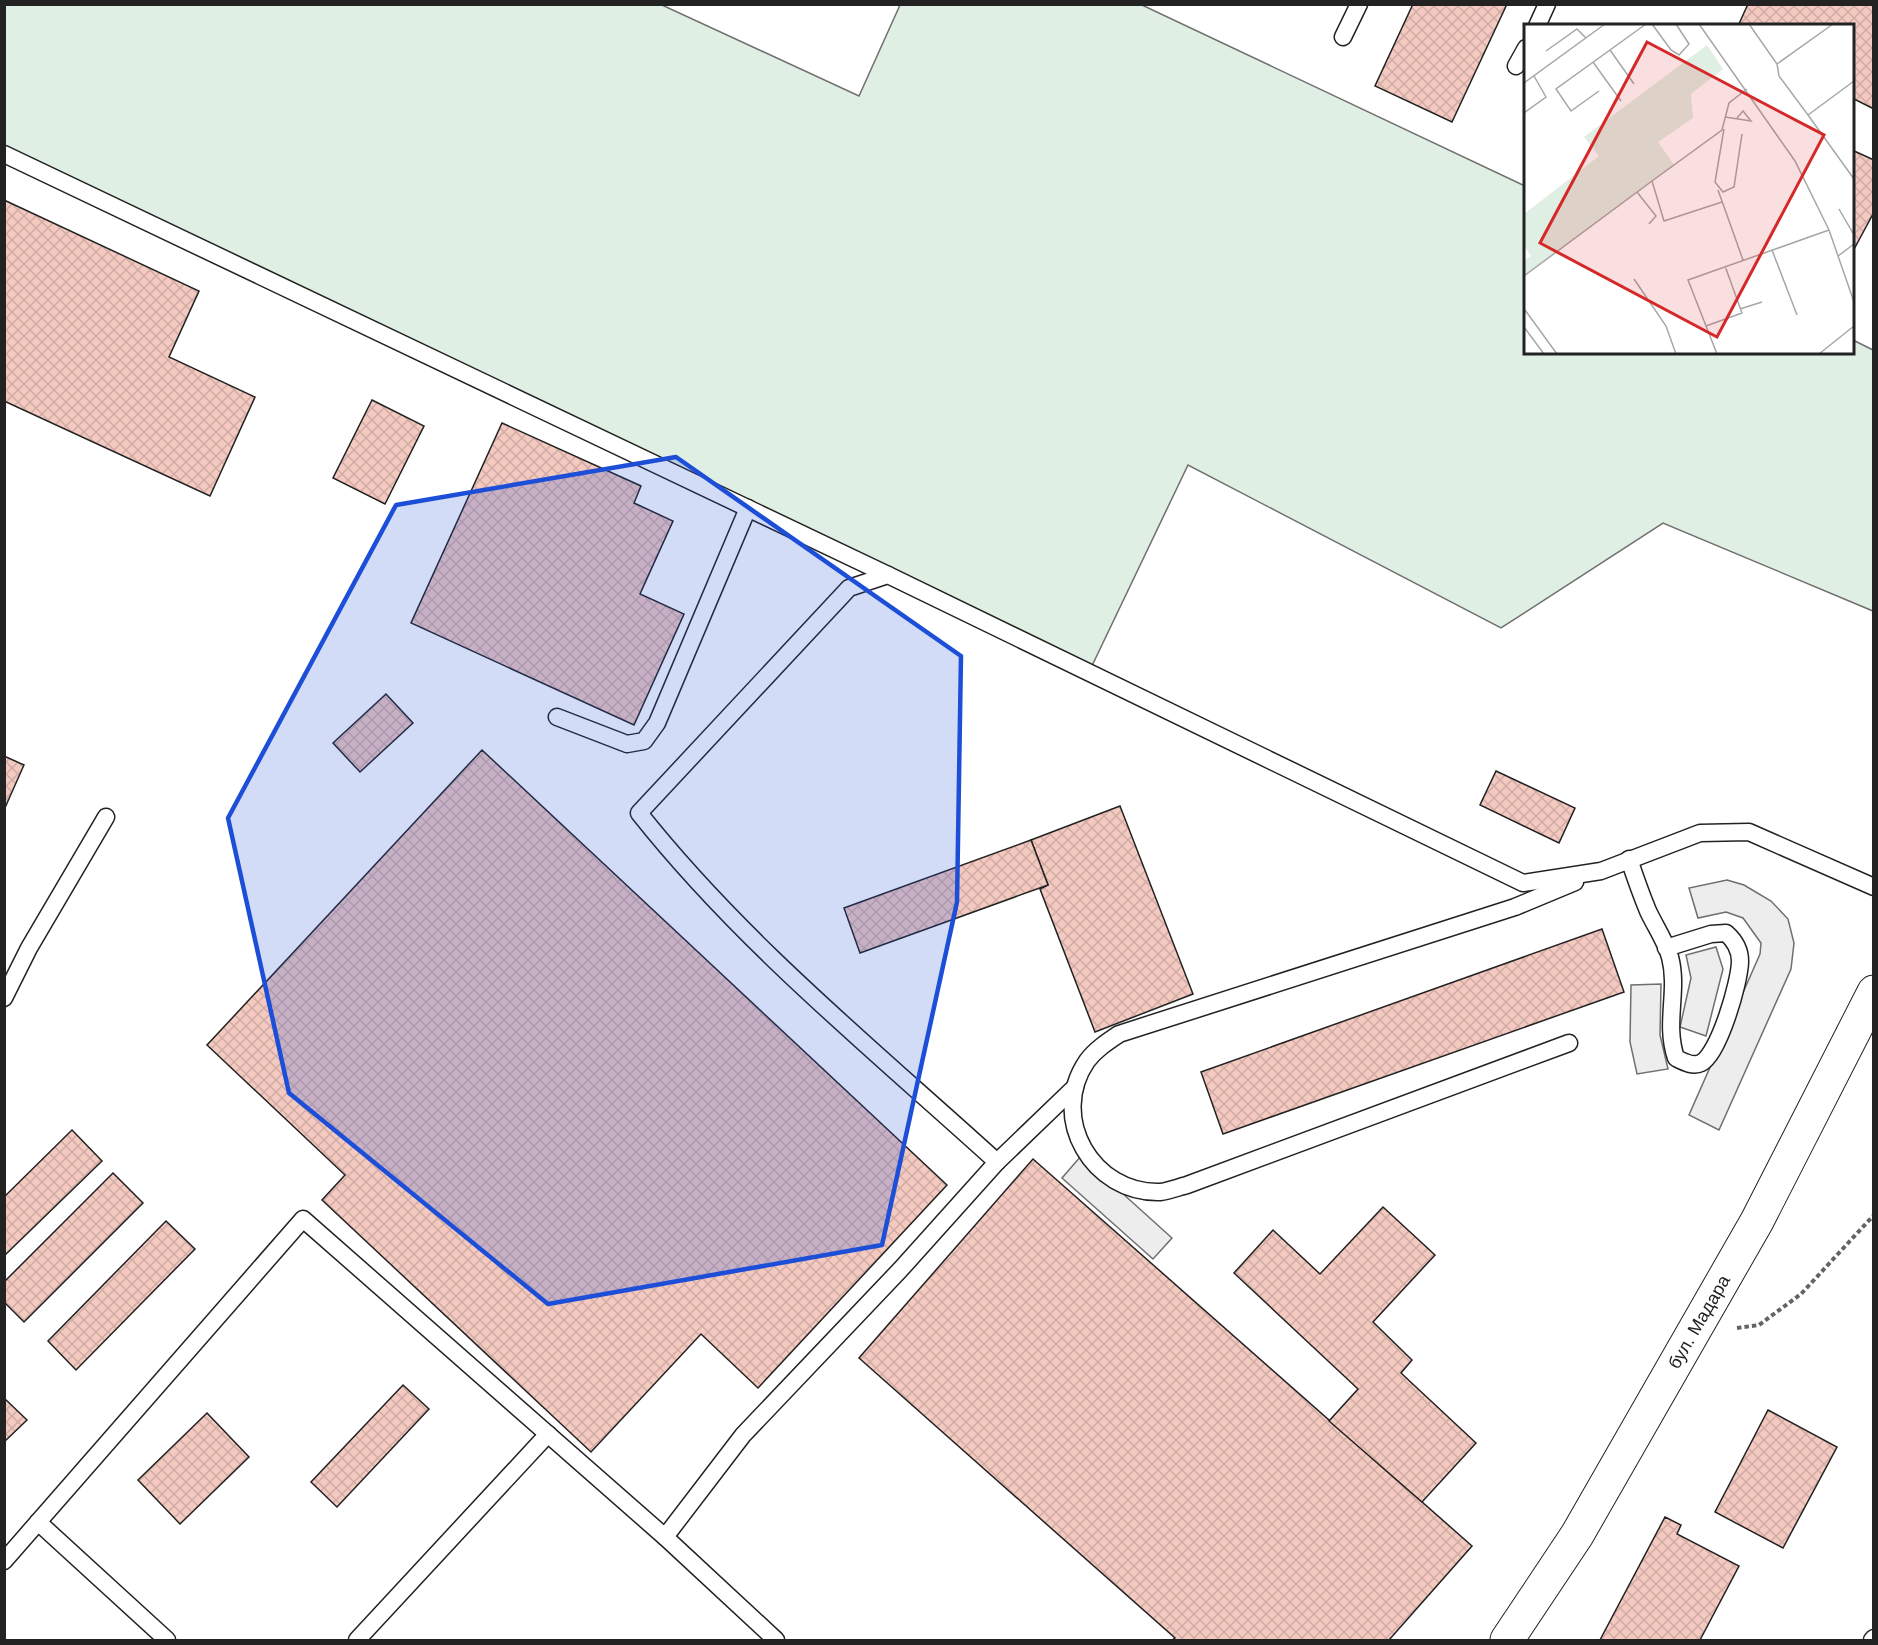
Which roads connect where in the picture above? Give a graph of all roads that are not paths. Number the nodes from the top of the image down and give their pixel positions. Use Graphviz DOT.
graph roads {
  1 [pos="1359,4"];
  2 [pos="1547,4"];
  3 [pos="1538,24"];
  4 [pos="1343,37"];
  5 [pos="1524,52"];
  6 [pos="1516,66"];
  7 [pos="4,154"];
  8 [pos="748,508"];
  9 [pos="888,574"];
  10 [pos="556,717"];
  11 [pos="106,817"];
  12 [pos="1629,859"];
  13 [pos="1601,871"];
  14 [pos="1874,887"];
  15 [pos="1666,948"];
  16 [pos="1874,992"];
  17 [pos="4,998"];
  18 [pos="1569,1043"];
  19 [pos="1075,1087"];
  20 [pos="997,1162"];
  21 [pos="548,1434"];
  22 [pos="38,1522"];
  23 [pos="665,1537"];
  24 [pos="4,1561"];
  25 [pos="167,1641"];
  26 [pos="357,1641"];
  27 [pos="776,1641"];
  28 [pos="1507,1641"];
  1 -- 4 [label="lane"];
  2 -- 3 [label="lane"];
  5 -- 6 [label="lane"];
  7 -- 8 [label="lane"];
  8 -- 9 [label="lane"];
  8 -- 10 [label="lane"];
  9 -- 13 [label="lane"];
  9 -- 20 [label="lane"];
  11 -- 17 [label="lane"];
  12 -- 13 [label="lane"];
  12 -- 14 [label="lane"];
  12 -- 15 [label="lane"];
  13 -- 19 [label="lane"];
  15 -- 15 [label="lane"];
  16 -- 28 [label="main road, бул. Мадара"];
  18 -- 19 [label="lane"];
  19 -- 20 [label="lane"];
  20 -- 23 [label="lane"];
  21 -- 22 [label="lane"];
  21 -- 23 [label="lane"];
  21 -- 26 [label="lane"];
  22 -- 24 [label="lane"];
  22 -- 25 [label="lane"];
  23 -- 27 [label="lane"];
}
